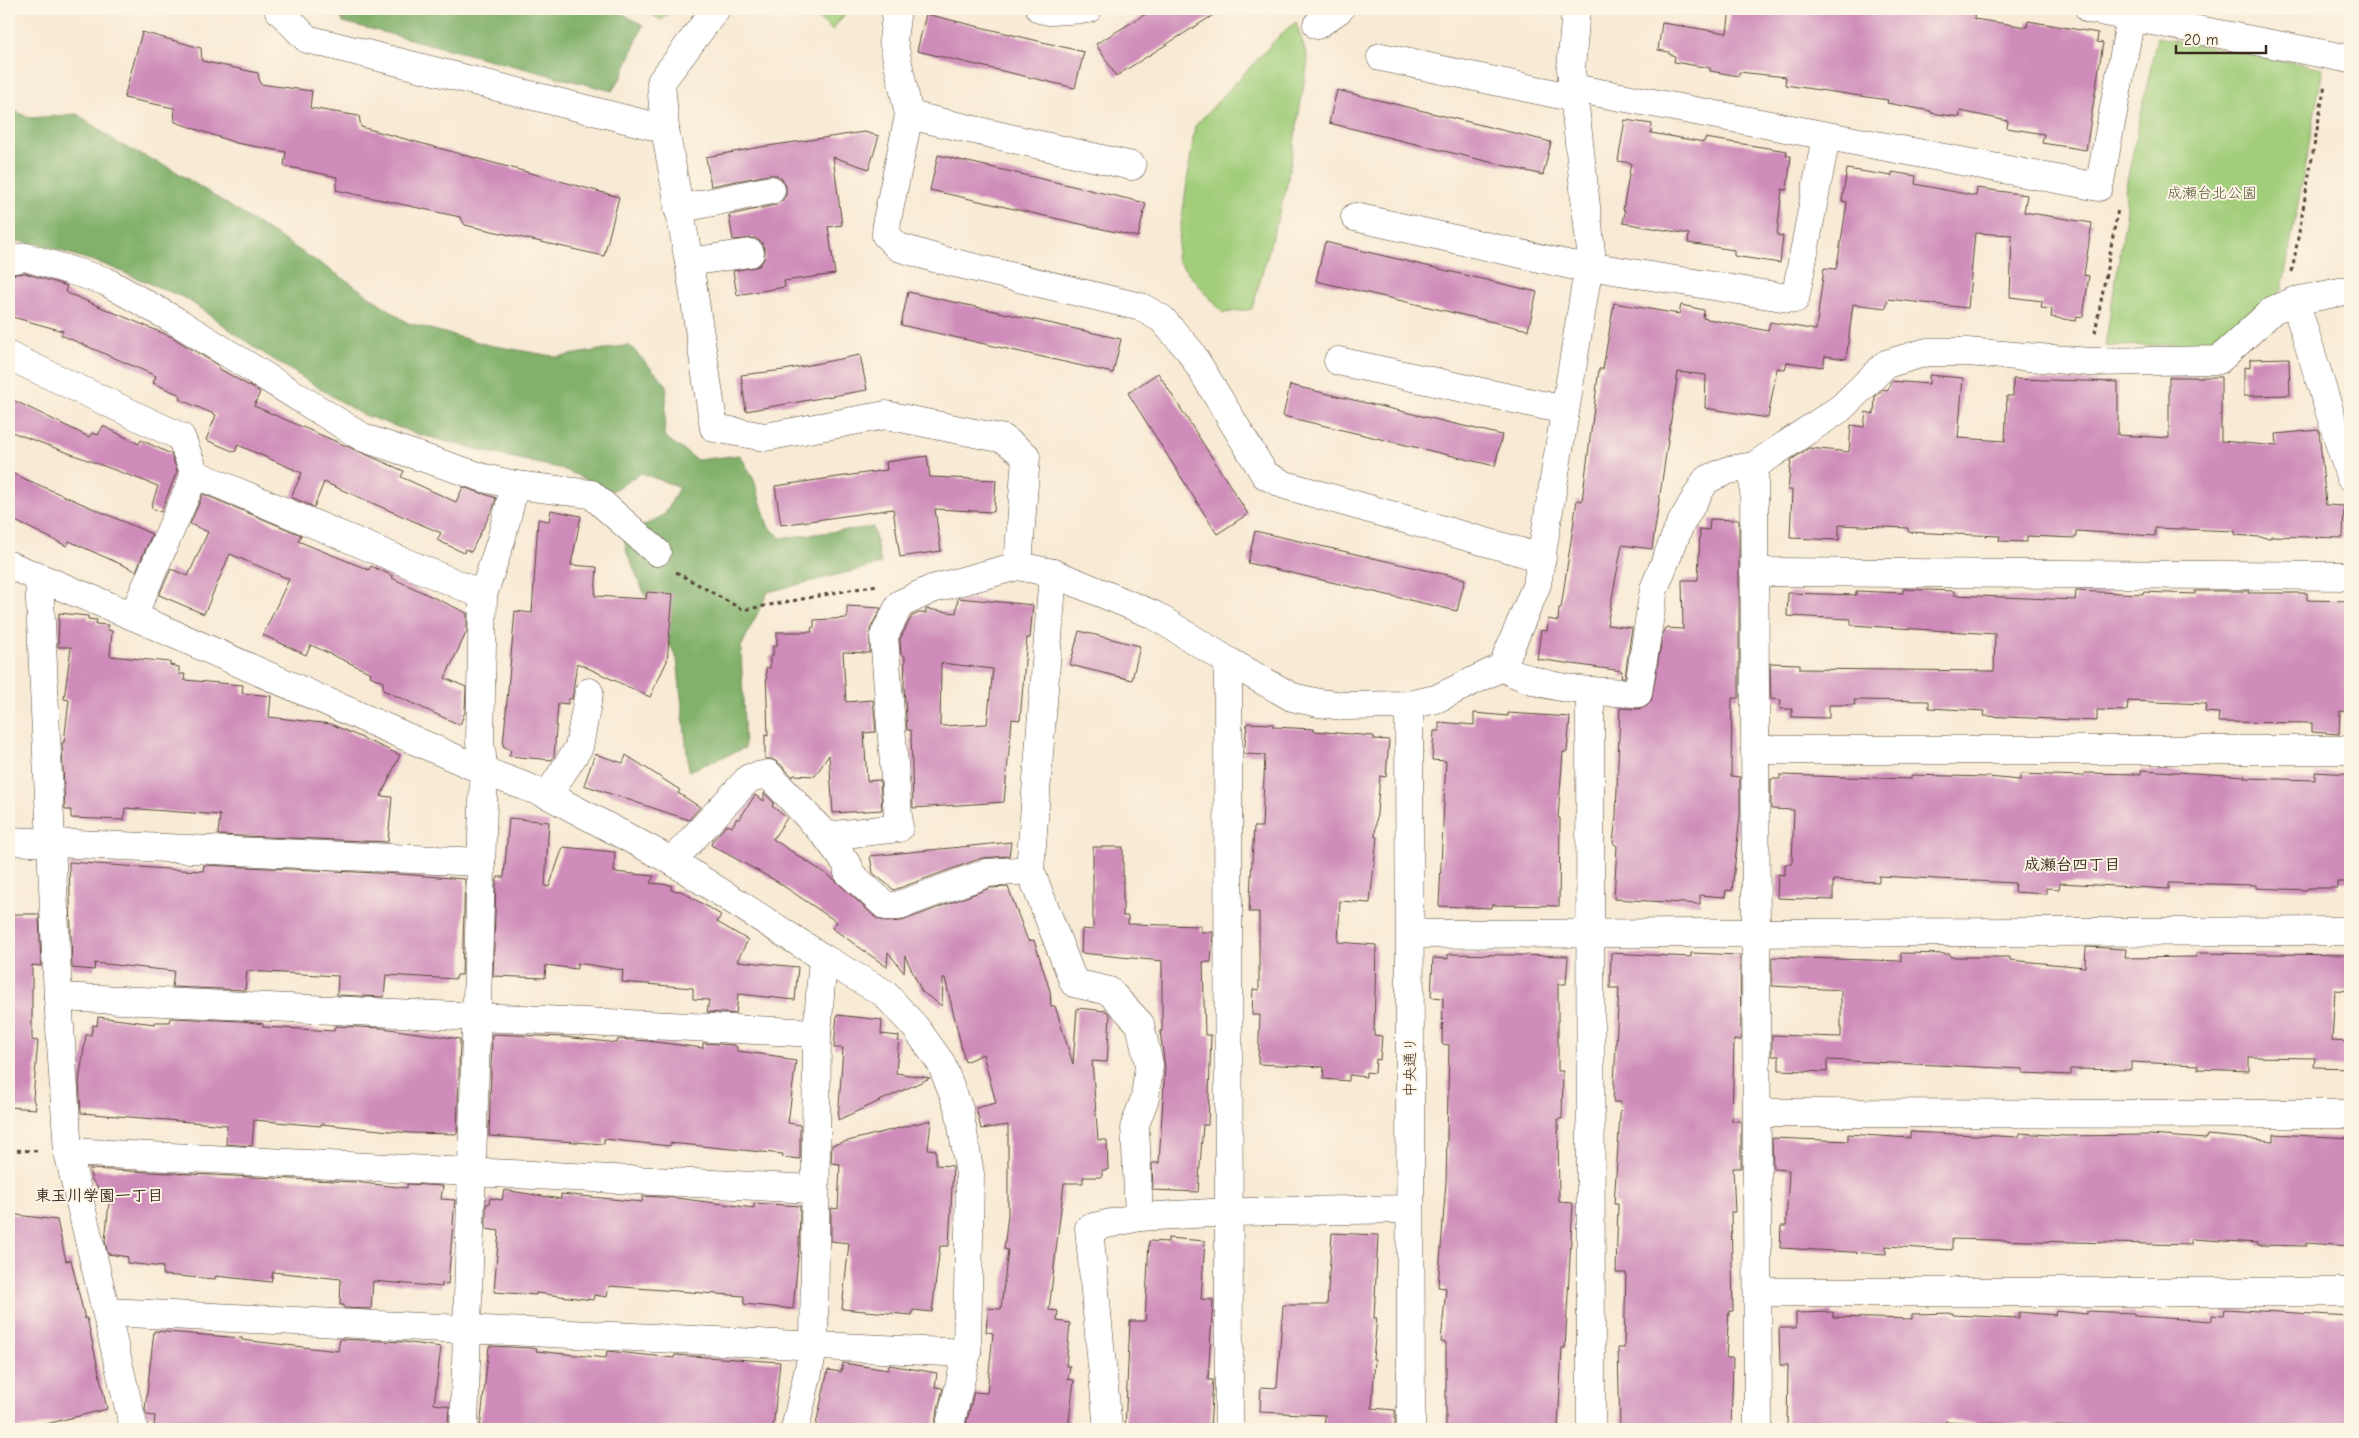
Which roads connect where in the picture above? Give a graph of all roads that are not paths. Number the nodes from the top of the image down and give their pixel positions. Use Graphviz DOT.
graph roads {
  1 [pos="278,9"];
  2 [pos="716,9"];
  3 [pos="898,9"];
  4 [pos="1040,9"];
  5 [pos="1088,9"];
  6 [pos="1340,9"];
  7 [pos="1576,9"];
  8 [pos="2089,9"];
  9 [pos="2131,17"];
  10 [pos="1317,25"];
  11 [pos="1381,57"];
  12 [pos="2340,57"];
  13 [pos="1574,93"];
  14 [pos="909,115"];
  15 [pos="665,129"];
  16 [pos="1826,137"];
  17 [pos="1132,166"];
  18 [pos="771,190"];
  19 [pos="678,209"];
  20 [pos="1355,216"];
  21 [pos="750,253"];
  22 [pos="9,260"];
  23 [pos="689,262"];
  24 [pos="1588,266"];
  25 [pos="2350,290"];
  26 [pos="2295,301"];
  27 [pos="9,356"];
  28 [pos="1338,361"];
  29 [pos="1565,410"];
  30 [pos="1754,466"];
  31 [pos="195,474"];
  32 [pos="2350,478"];
  33 [pos="515,485"];
  34 [pos="657,552"];
  35 [pos="1542,558"];
  36 [pos="9,565"];
  37 [pos="1018,566"];
  38 [pos="1754,572"];
  39 [pos="1053,573"];
  40 [pos="2350,576"];
  41 [pos="39,578"];
  42 [pos="484,595"];
  43 [pos="133,616"];
  44 [pos="1228,660"];
  45 [pos="1502,667"];
  46 [pos="589,692"];
  47 [pos="1590,692"];
  48 [pos="1409,705"];
  49 [pos="1755,750"];
  50 [pos="2350,750"];
  51 [pos="484,771"];
  52 [pos="548,795"];
  53 [pos="826,836"];
  54 [pos="9,841"];
  55 [pos="52,842"];
  56 [pos="672,861"];
  57 [pos="482,862"];
  58 [pos="1030,870"];
  59 [pos="2350,931"];
  60 [pos="1590,933"];
  61 [pos="1756,933"];
  62 [pos="1410,934"];
  63 [pos="823,958"];
  64 [pos="58,997"];
  65 [pos="476,1017"];
  66 [pos="817,1034"];
  67 [pos="1757,1113"];
  68 [pos="2350,1114"];
  69 [pos="68,1152"];
  70 [pos="472,1172"];
  71 [pos="814,1189"];
  72 [pos="1410,1209"];
  73 [pos="1229,1212"];
  74 [pos="1139,1217"];
  75 [pos="1758,1292"];
  76 [pos="2350,1292"];
  77 [pos="106,1312"];
  78 [pos="467,1329"];
  79 [pos="814,1346"];
  80 [pos="967,1353"];
  81 [pos="134,1429"];
  82 [pos="464,1429"];
  83 [pos="794,1429"];
  84 [pos="950,1429"];
  85 [pos="1108,1429"];
  86 [pos="1229,1429"];
  87 [pos="1411,1429"];
  88 [pos="1591,1429"];
  89 [pos="1758,1429"];
  1 -- 15 [label="street"];
  2 -- 15 [label="street"];
  3 -- 14 [label="street"];
  4 -- 5 [label="street"];
  6 -- 10 [label="street"];
  7 -- 13 [label="street"];
  8 -- 9 [label="street"];
  9 -- 12 [label="street"];
  9 -- 16 [label="street"];
  11 -- 13 [label="street"];
  13 -- 16 [label="street"];
  13 -- 24 [label="street"];
  14 -- 17 [label="street"];
  14 -- 35 [label="street"];
  15 -- 19 [label="street"];
  16 -- 24 [label="street"];
  18 -- 19 [label="street"];
  19 -- 23 [label="street"];
  20 -- 24 [label="street"];
  21 -- 23 [label="street"];
  22 -- 33 [label="street"];
  23 -- 37 [label="street"];
  24 -- 29 [label="street"];
  25 -- 26 [label="street"];
  26 -- 30 [label="street"];
  26 -- 32 [label="street"];
  27 -- 31 [label="street"];
  28 -- 29 [label="street"];
  29 -- 35 [label="street"];
  30 -- 38 [label="street"];
  30 -- 47 [label="street"];
  31 -- 42 [label="street"];
  31 -- 43 [label="street"];
  33 -- 34 [label="street"];
  33 -- 42 [label="street"];
  35 -- 45 [label="street"];
  36 -- 41 [label="street"];
  37 -- 39 [label="street"];
  37 -- 53 [label="street"];
  38 -- 40 [label="street"];
  38 -- 49 [label="street"];
  39 -- 44 [label="street"];
  39 -- 58 [label="street"];
  41 -- 43 [label="street"];
  41 -- 55 [label="street"];
  42 -- 51 [label="street"];
  43 -- 51 [label="street"];
  44 -- 48 [label="street"];
  44 -- 73 [label="street"];
  45 -- 47 [label="street"];
  45 -- 48 [label="street"];
  46 -- 52 [label="street"];
  47 -- 60 [label="street"];
  48 -- 62 [label="street, 中央通り"];
  49 -- 50 [label="street"];
  49 -- 61 [label="street"];
  51 -- 52 [label="street"];
  51 -- 57 [label="street"];
  52 -- 56 [label="street"];
  53 -- 56 [label="street"];
  53 -- 58 [label="street"];
  54 -- 55 [label="street"];
  55 -- 57 [label="street"];
  55 -- 64 [label="street"];
  56 -- 63 [label="street"];
  57 -- 65 [label="street"];
  58 -- 74 [label="street"];
  59 -- 61 [label="street"];
  60 -- 61 [label="street"];
  60 -- 62 [label="street"];
  60 -- 88 [label="street"];
  61 -- 67 [label="street"];
  62 -- 72 [label="street, 中央通り"];
  63 -- 66 [label="street"];
  63 -- 80 [label="street"];
  64 -- 65 [label="street"];
  64 -- 69 [label="street"];
  65 -- 66 [label="street"];
  65 -- 70 [label="street"];
  66 -- 71 [label="street"];
  67 -- 68 [label="street"];
  67 -- 75 [label="street"];
  69 -- 70 [label="street"];
  69 -- 77 [label="street"];
  70 -- 71 [label="street"];
  70 -- 78 [label="street"];
  71 -- 79 [label="street"];
  72 -- 73 [label="street"];
  72 -- 87 [label="street, 中央通り"];
  73 -- 74 [label="street"];
  73 -- 86 [label="street"];
  74 -- 85 [label="street"];
  75 -- 76 [label="street"];
  75 -- 89 [label="street"];
  77 -- 78 [label="street"];
  77 -- 81 [label="street"];
  78 -- 79 [label="street"];
  78 -- 82 [label="street"];
  79 -- 80 [label="street"];
  79 -- 83 [label="street"];
  80 -- 84 [label="street"];
}
